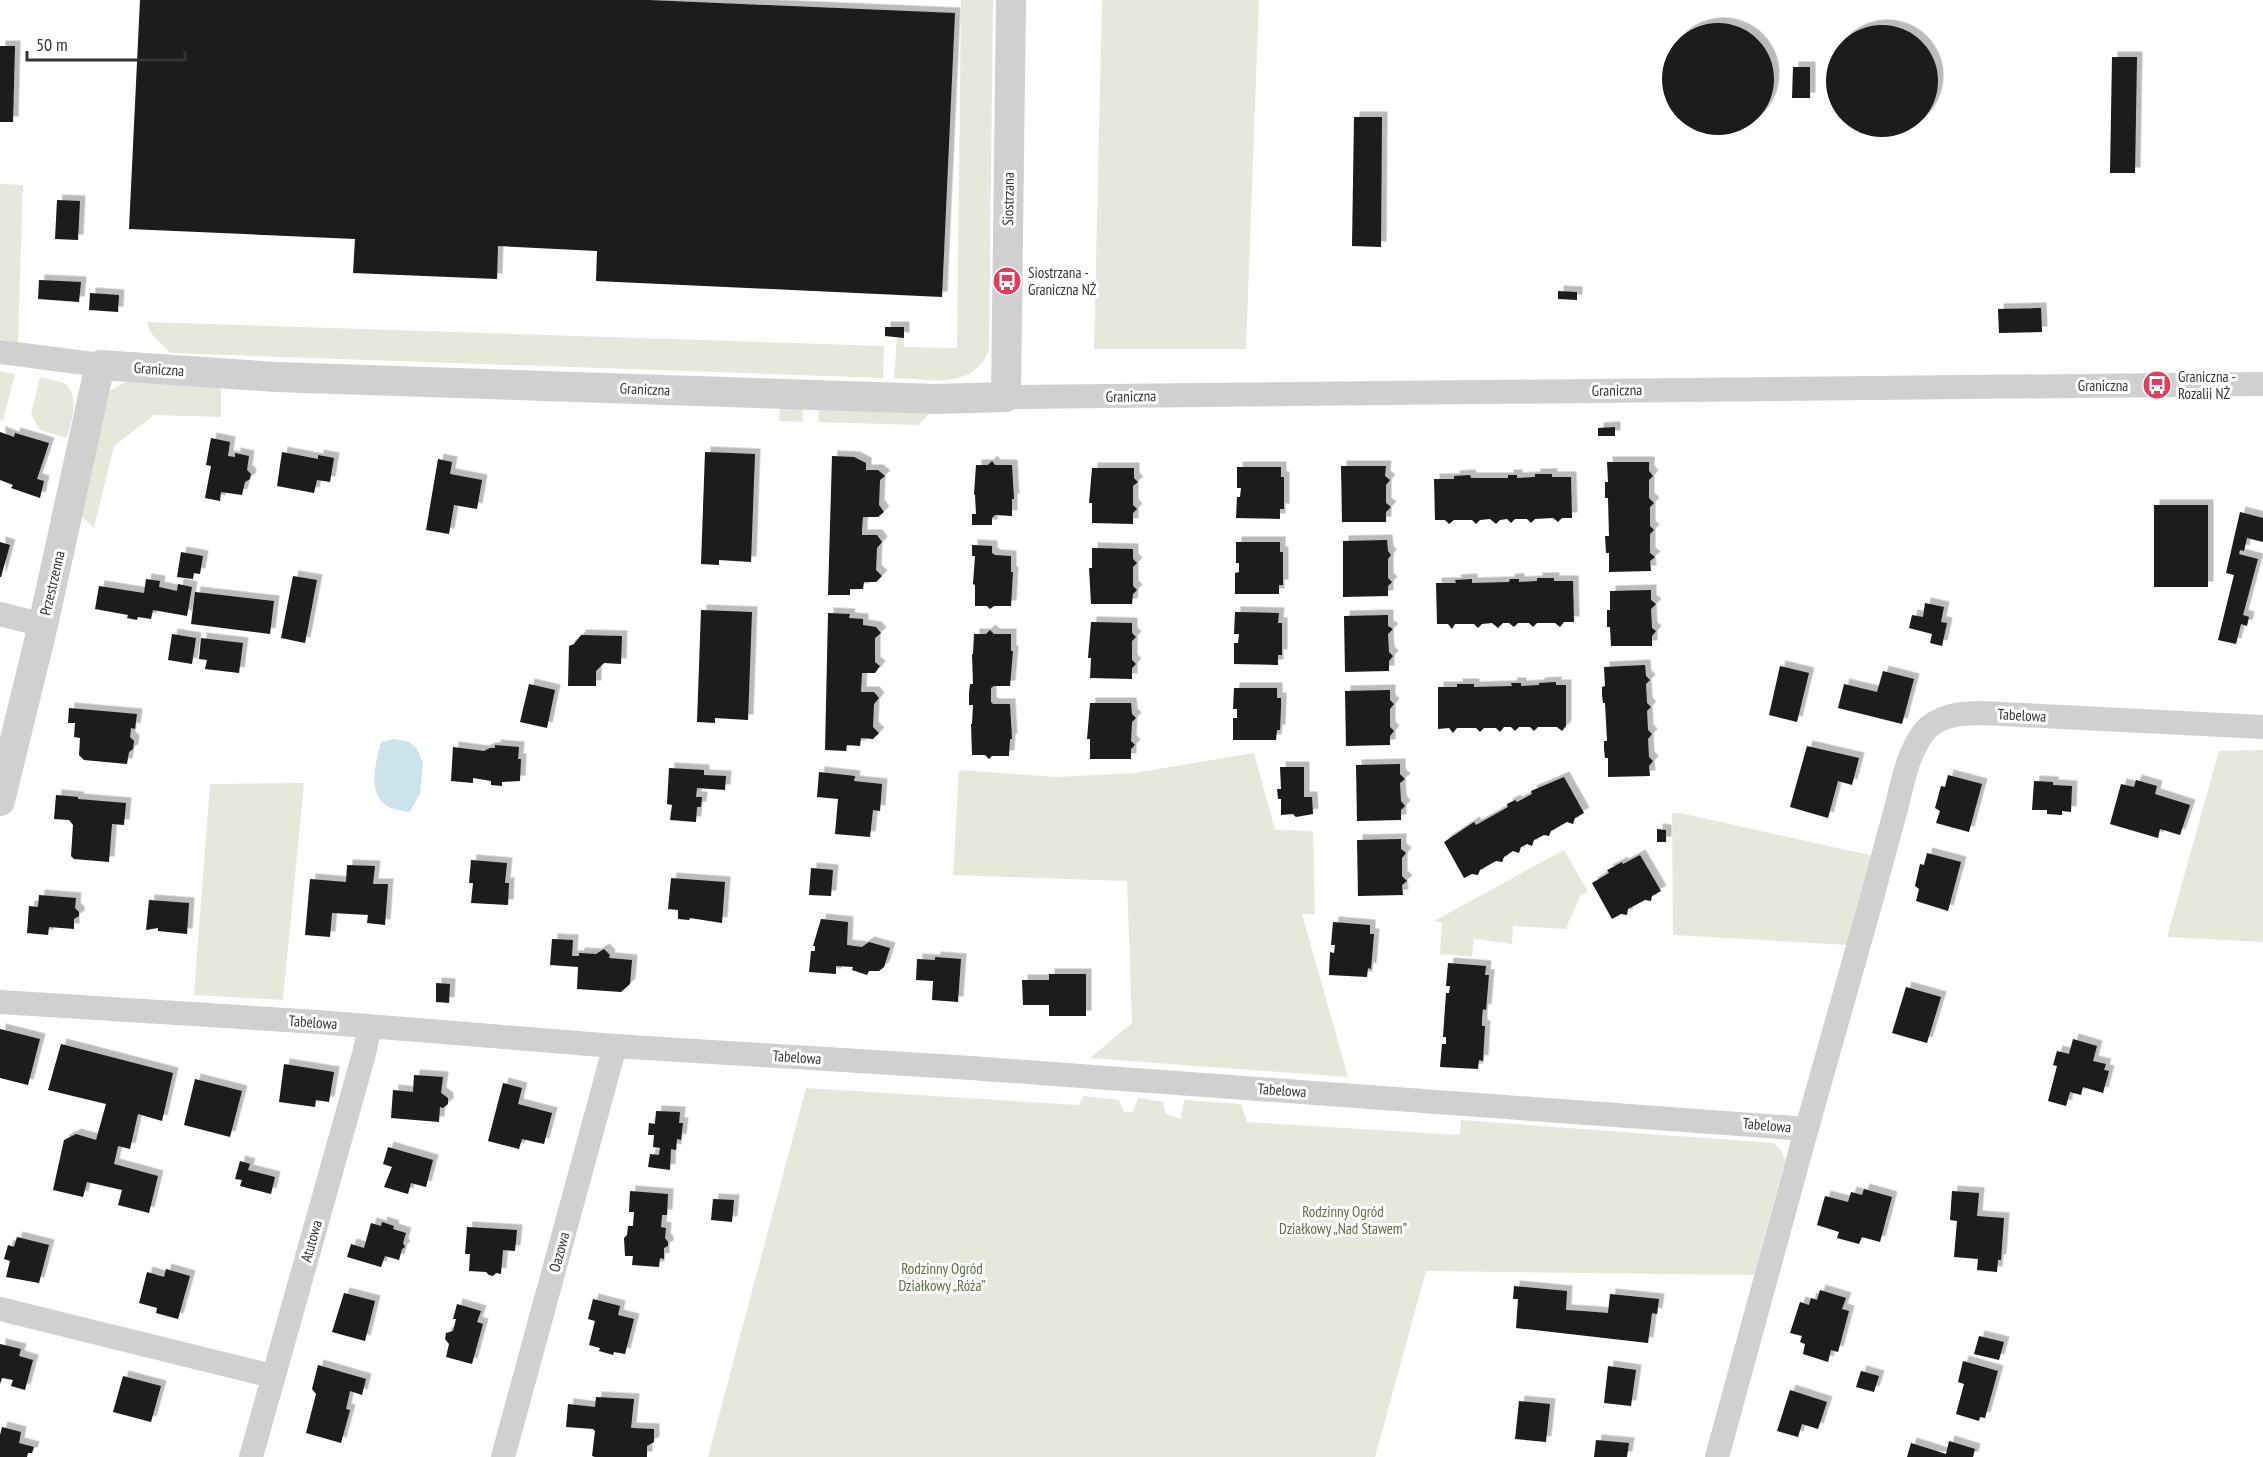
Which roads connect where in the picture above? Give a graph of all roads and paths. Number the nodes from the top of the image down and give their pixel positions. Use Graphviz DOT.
graph roads {
  1 [pos="1011,0"];
  2 [pos="0,352"];
  3 [pos="100,365"];
  4 [pos="2263,384"];
  5 [pos="1006,397"];
  6 [pos="0,614"];
  7 [pos="43,625"];
  8 [pos="2263,728"];
  9 [pos="0,801"];
  10 [pos="0,1002"];
  11 [pos="370,1026"];
  12 [pos="615,1046"];
  13 [pos="1807,1129"];
  14 [pos="0,1308"];
  15 [pos="272,1377"];
  16 [pos="251,1457"];
  17 [pos="503,1457"];
  18 [pos="1717,1457"];
  1 -- 5 [label="street, Siostrzana"];
  2 -- 3 [label="street, Graniczna"];
  3 -- 5 [label="street, Graniczna"];
  3 -- 7 [label="street, Przestrzenna"];
  4 -- 5 [label="street, Graniczna"];
  6 -- 7 [label="street"];
  7 -- 9 [label="street, Przestrzenna"];
  8 -- 13 [label="street, Tabelowa"];
  10 -- 11 [label="street, Tabelowa"];
  11 -- 12 [label="street, Tabelowa"];
  11 -- 15 [label="street, Atutowa"];
  12 -- 13 [label="street, Tabelowa"];
  12 -- 17 [label="street, Oazowa"];
  13 -- 18 [label="street"];
  14 -- 15 [label="street"];
  15 -- 16 [label="street, Atutowa"];
}
